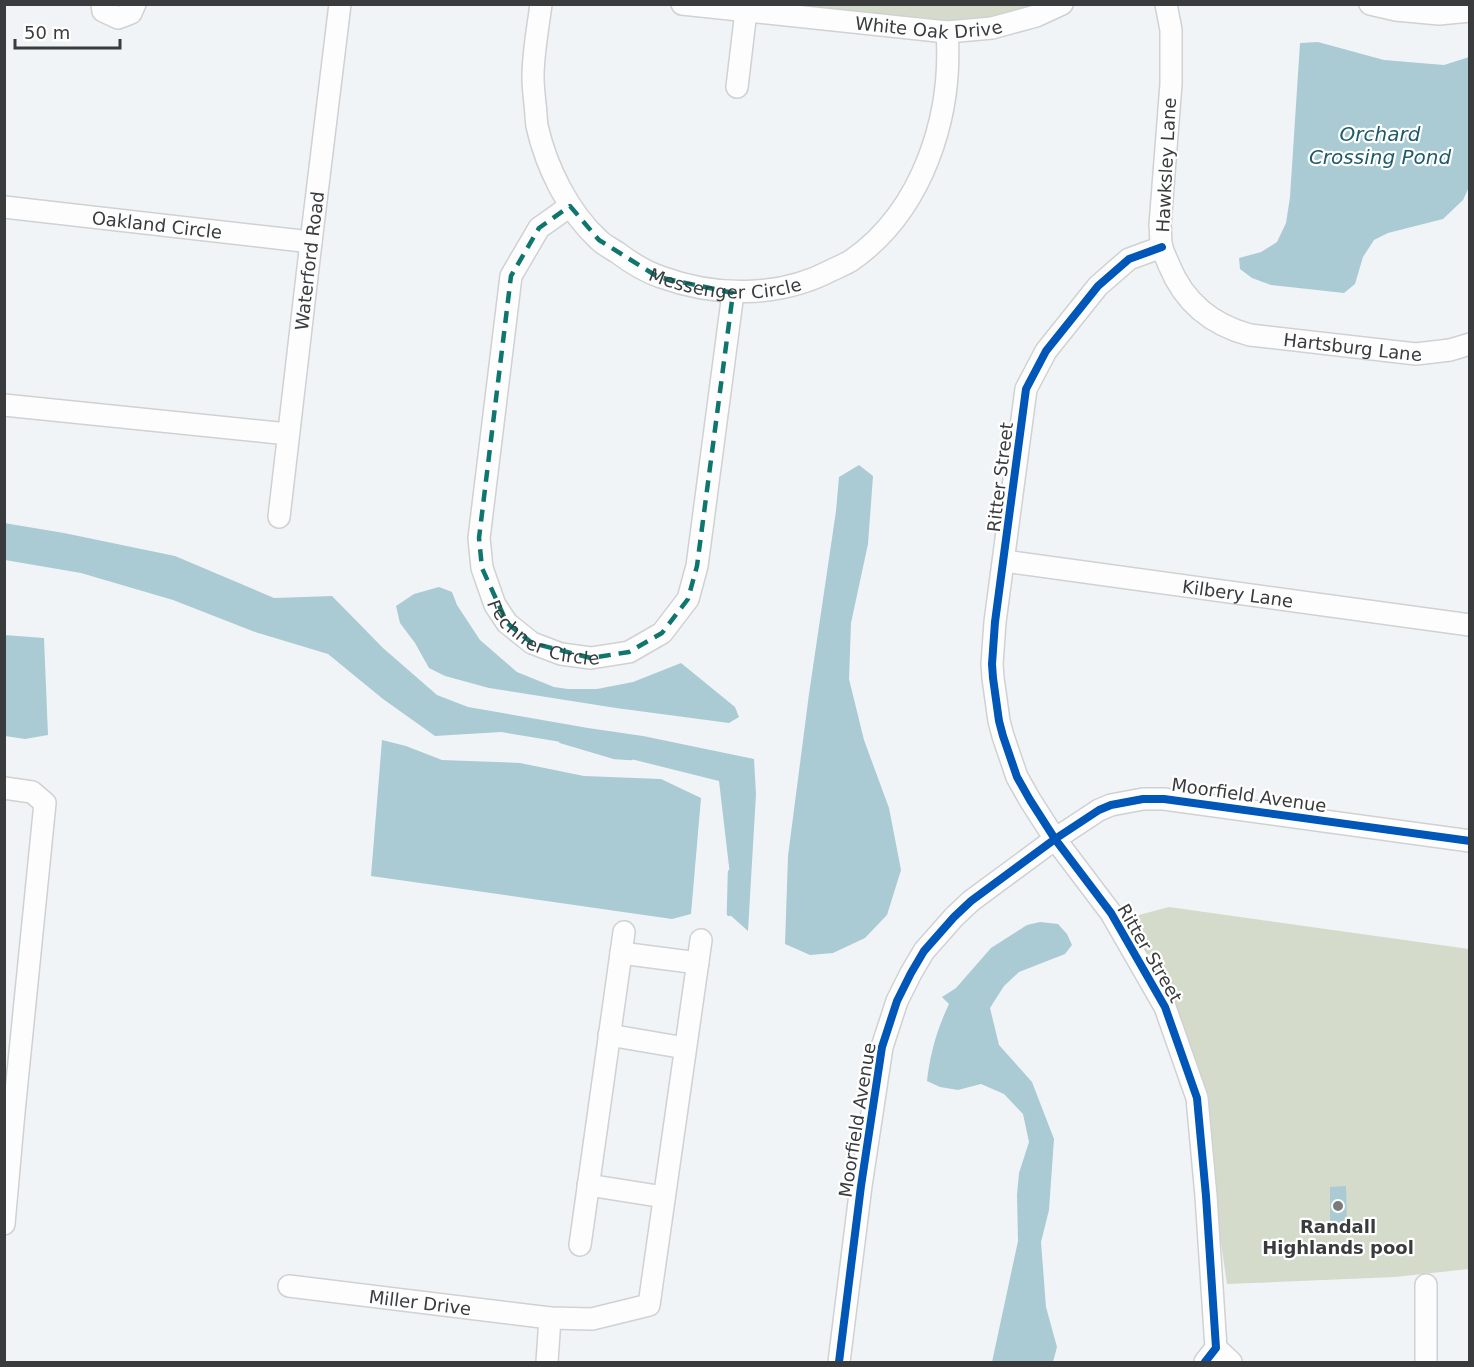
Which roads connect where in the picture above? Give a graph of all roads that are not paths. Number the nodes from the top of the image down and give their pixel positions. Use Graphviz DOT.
graph roads {
  1 [pos="102,4"];
  2 [pos="135,4"];
  3 [pos="340,4"];
  4 [pos="541,4"];
  5 [pos="682,4"];
  6 [pos="1062,4"];
  7 [pos="1166,4"];
  8 [pos="1370,4"];
  9 [pos="746,11"];
  10 [pos="1470,11"];
  11 [pos="947,32"];
  12 [pos="737,87"];
  13 [pos="570,206"];
  14 [pos="4,207"];
  15 [pos="310,242"];
  16 [pos="1162,248"];
  17 [pos="733,292"];
  18 [pos="1235,331"];
  19 [pos="1470,344"];
  20 [pos="4,405"];
  21 [pos="288,434"];
  22 [pos="279,517"];
  23 [pos="1004,561"];
  24 [pos="1470,625"];
  25 [pos="4,788"];
  26 [pos="1055,839"];
  27 [pos="1470,841"];
  28 [pos="701,940"];
  29 [pos="698,963"];
  30 [pos="609,1035"];
  31 [pos="685,1048"];
  32 [pos="9,1111"];
  33 [pos="588,1185"];
  34 [pos="664,1197"];
  35 [pos="4,1224"];
  36 [pos="580,1245"];
  37 [pos="1426,1285"];
  38 [pos="289,1286"];
  39 [pos="550,1318"];
  40 [pos="1217,1358"];
  41 [pos="547,1362"];
  42 [pos="839,1362"];
  43 [pos="1426,1362"];
  1 -- 2 [label="street"];
  3 -- 15 [label="street, Waterford Road"];
  4 -- 13 [label="street, Messenger Circle"];
  5 -- 9 [label="street, White Oak Drive"];
  6 -- 11 [label="street, White Oak Drive"];
  7 -- 16 [label="street, Hawksley Lane"];
  8 -- 10 [label="street"];
  9 -- 11 [label="street, White Oak Drive"];
  9 -- 12 [label="street"];
  11 -- 17 [label="street, Messenger Circle"];
  13 -- 17 [label="street, Messenger Circle"];
  13 -- 17 [label="street, Fechner Circle"];
  14 -- 15 [label="street, Oakland Circle"];
  15 -- 21 [label="street, Waterford Road"];
  16 -- 18 [label="street, Hawksley Lane"];
  16 -- 23 [label="street, Ritter Street"];
  18 -- 19 [label="street, Hartsburg Lane"];
  20 -- 21 [label="street"];
  21 -- 22 [label="street, Waterford Road"];
  23 -- 24 [label="street, Kilbery Lane"];
  23 -- 26 [label="street, Ritter Street"];
  25 -- 32 [label="street"];
  26 -- 27 [label="street, Moorfield Avenue"];
  26 -- 40 [label="street, Ritter Street"];
  26 -- 42 [label="street, Moorfield Avenue"];
  28 -- 29 [label="street"];
  29 -- 30 [label="street"];
  29 -- 31 [label="street"];
  30 -- 31 [label="street"];
  30 -- 33 [label="street"];
  31 -- 34 [label="street"];
  32 -- 35 [label="street"];
  33 -- 34 [label="street"];
  33 -- 36 [label="street"];
  34 -- 39 [label="street, Miller Drive"];
  37 -- 43 [label="street"];
  38 -- 39 [label="street, Miller Drive"];
  39 -- 41 [label="street"];
}
